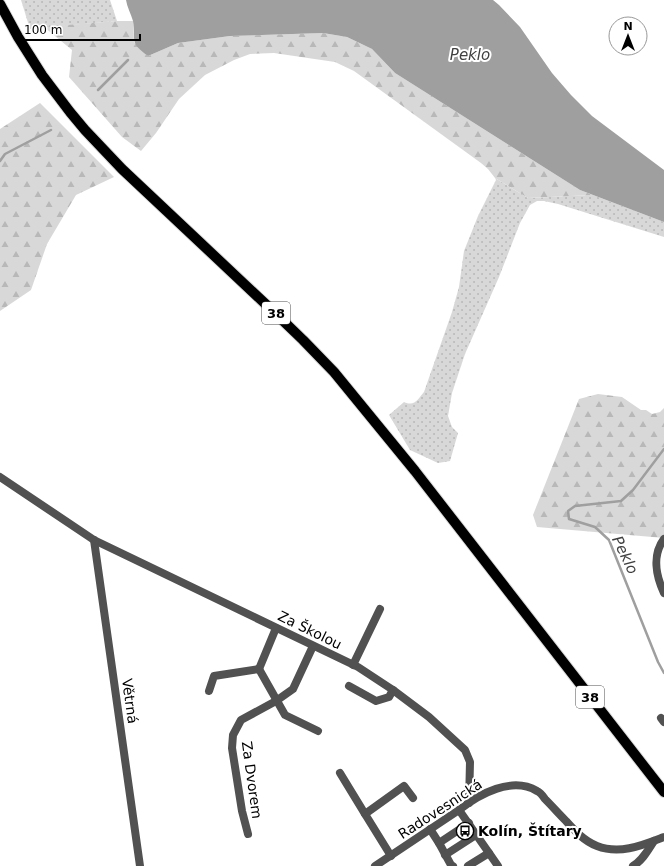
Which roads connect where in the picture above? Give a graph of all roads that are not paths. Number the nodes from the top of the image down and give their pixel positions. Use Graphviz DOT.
graph roads {
  1 [pos="0,4"];
  2 [pos="0,477"];
  3 [pos="664,539"];
  4 [pos="94,540"];
  5 [pos="664,593"];
  6 [pos="380,609"];
  7 [pos="276,628"];
  8 [pos="313,646"];
  9 [pos="353,665"];
  10 [pos="259,669"];
  11 [pos="350,686"];
  12 [pos="393,690"];
  13 [pos="209,691"];
  14 [pos="276,701"];
  15 [pos="318,731"];
  16 [pos="340,774"];
  17 [pos="664,792"];
  18 [pos="413,798"];
  19 [pos="469,802"];
  20 [pos="459,810"];
  21 [pos="365,814"];
  22 [pos="469,823"];
  23 [pos="430,829"];
  24 [pos="248,834"];
  25 [pos="476,835"];
  26 [pos="664,837"];
  27 [pos="654,841"];
  28 [pos="439,843"];
  29 [pos="489,853"];
  30 [pos="391,856"];
  31 [pos="445,856"];
  32 [pos="140,866"];
  33 [pos="375,866"];
  34 [pos="451,866"];
  35 [pos="469,866"];
  36 [pos="497,866"];
  37 [pos="633,866"];
  1 -- 17 [label="main road, 38"];
  2 -- 4 [label="street, Za Školou"];
  3 -- 5 [label="street"];
  4 -- 7 [label="street, Za Školou"];
  4 -- 32 [label="street, Větrná"];
  6 -- 9 [label="street"];
  7 -- 8 [label="street, Za Školou"];
  7 -- 10 [label="street"];
  8 -- 9 [label="street, Za Školou"];
  8 -- 14 [label="street, Za Dvorem"];
  9 -- 12 [label="street, Za Školou"];
  10 -- 13 [label="street"];
  10 -- 14 [label="street"];
  11 -- 12 [label="street"];
  12 -- 19 [label="street, Za Školou"];
  14 -- 15 [label="street"];
  14 -- 24 [label="street, Za Dvorem"];
  16 -- 21 [label="street"];
  18 -- 21 [label="street"];
  19 -- 20 [label="street, Radovesnická"];
  19 -- 27 [label="street, Radovesnická"];
  20 -- 22 [label="street"];
  20 -- 23 [label="street, Radovesnická"];
  21 -- 30 [label="street"];
  22 -- 25 [label="street"];
  22 -- 28 [label="street"];
  23 -- 28 [label="street"];
  23 -- 30 [label="street, Radovesnická"];
  25 -- 29 [label="street"];
  25 -- 31 [label="street"];
  26 -- 27 [label="street, Radovesnická"];
  27 -- 37 [label="street"];
  28 -- 31 [label="street"];
  29 -- 35 [label="street"];
  29 -- 36 [label="street"];
  30 -- 33 [label="street, Radovesnická"];
  31 -- 34 [label="street"];
}
